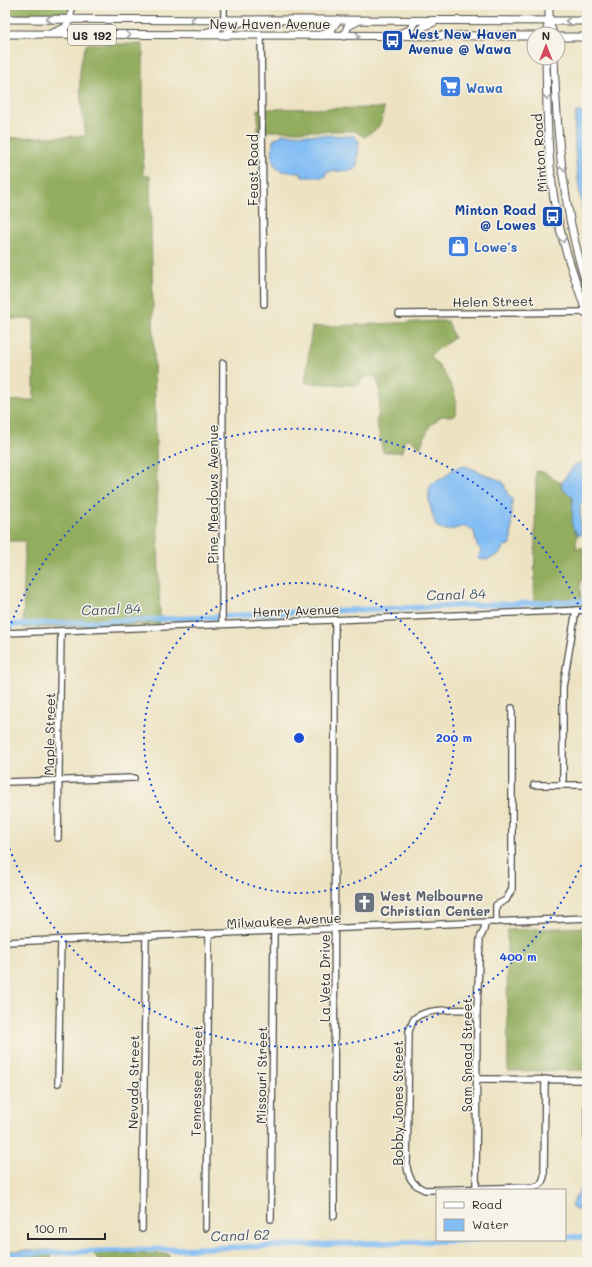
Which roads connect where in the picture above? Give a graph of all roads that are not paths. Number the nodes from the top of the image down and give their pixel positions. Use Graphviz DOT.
graph roads {
  1 [pos="72,5"];
  2 [pos="224,5"];
  3 [pos="549,5"];
  4 [pos="5,19"];
  5 [pos="71,19"];
  6 [pos="224,20"];
  7 [pos="246,20"];
  8 [pos="338,20"];
  9 [pos="358,20"];
  10 [pos="415,21"];
  11 [pos="438,21"];
  12 [pos="549,21"];
  13 [pos="587,21"];
  14 [pos="548,26"];
  15 [pos="551,26"];
  16 [pos="5,34"];
  17 [pos="51,34"];
  18 [pos="200,35"];
  19 [pos="226,35"];
  20 [pos="262,35"];
  21 [pos="319,36"];
  22 [pos="344,36"];
  23 [pos="394,36"];
  24 [pos="416,36"];
  25 [pos="526,36"];
  26 [pos="566,36"];
  27 [pos="587,37"];
  28 [pos="546,66"];
  29 [pos="554,66"];
  30 [pos="587,286"];
  31 [pos="264,304"];
  32 [pos="587,312"];
  33 [pos="399,314"];
  34 [pos="223,364"];
  35 [pos="576,610"];
  36 [pos="587,610"];
  37 [pos="335,620"];
  38 [pos="222,624"];
  39 [pos="61,631"];
  40 [pos="5,633"];
  41 [pos="512,708"];
  42 [pos="134,778"];
  43 [pos="59,781"];
  44 [pos="5,782"];
  45 [pos="534,785"];
  46 [pos="563,785"];
  47 [pos="587,785"];
  48 [pos="58,838"];
  49 [pos="587,918"];
  50 [pos="485,922"];
  51 [pos="496,922"];
  52 [pos="336,929"];
  53 [pos="274,931"];
  54 [pos="209,934"];
  55 [pos="146,937"];
  56 [pos="61,940"];
  57 [pos="5,942"];
  58 [pos="477,1010"];
  59 [pos="476,1079"];
  60 [pos="545,1079"];
  61 [pos="587,1080"];
  62 [pos="58,1083"];
  63 [pos="587,1166"];
  64 [pos="476,1189"];
  65 [pos="436,1190"];
  66 [pos="334,1216"];
  67 [pos="271,1219"];
  68 [pos="206,1228"];
  69 [pos="142,1229"];
  1 -- 5 [label="street"];
  2 -- 6 [label="street"];
  3 -- 12 [label="main road"];
  5 -- 4 [label="main road, New Haven Avenue / US 192, one-way"];
  6 -- 5 [label="main road, New Haven Avenue / US 192, one-way"];
  5 -- 17 [label="main road"];
  6 -- 7 [label="main road, New Haven Avenue / US 192"];
  6 -- 18 [label="main road"];
  7 -- 8 [label="main road, New Haven Avenue / US 192"];
  7 -- 19 [label="main road"];
  8 -- 9 [label="main road, New Haven Avenue / US 192"];
  8 -- 21 [label="main road"];
  9 -- 10 [label="main road, New Haven Avenue / US 192"];
  9 -- 22 [label="main road"];
  10 -- 11 [label="main road, New Haven Avenue / US 192"];
  10 -- 23 [label="main road"];
  11 -- 12 [label="main road, New Haven Avenue / US 192"];
  11 -- 24 [label="main road"];
  13 -- 12 [label="main road, New Haven Avenue / US 192, one-way"];
  12 -- 14 [label="main road"];
  12 -- 15 [label="main road"];
  16 -- 17 [label="main road, New Haven Avenue / US 192"];
  17 -- 18 [label="main road, New Haven Avenue / US 192, one-way"];
  18 -- 19 [label="main road, New Haven Avenue / US 192"];
  19 -- 20 [label="main road, New Haven Avenue / US 192"];
  20 -- 21 [label="main road, New Haven Avenue / US 192"];
  20 -- 31 [label="street, Feast Road"];
  21 -- 22 [label="main road, New Haven Avenue / US 192"];
  22 -- 23 [label="main road, New Haven Avenue / US 192, one-way"];
  23 -- 24 [label="main road, New Haven Avenue / US 192"];
  24 -- 25 [label="main road, New Haven Avenue / US 192"];
  26 -- 27 [label="main road"];
  28 -- 32 [label="main road, Minton Road, one-way"];
  30 -- 29 [label="main road, Minton Road, one-way"];
  32 -- 33 [label="street, Helen Street"];
  34 -- 38 [label="street, Pine Meadows Avenue"];
  35 -- 36 [label="street, Henry Avenue"];
  35 -- 37 [label="street, Henry Avenue"];
  35 -- 46 [label="street"];
  37 -- 38 [label="street, Henry Avenue"];
  37 -- 52 [label="street, La Veta Drive"];
  38 -- 39 [label="street, Henry Avenue"];
  39 -- 40 [label="street, Henry Avenue"];
  39 -- 43 [label="street, Maple Street"];
  41 -- 51 [label="street"];
  42 -- 43 [label="street"];
  43 -- 44 [label="street"];
  43 -- 48 [label="street, Maple Street"];
  45 -- 46 [label="street"];
  46 -- 47 [label="street"];
  49 -- 51 [label="street, Milwaukee Avenue"];
  50 -- 51 [label="street, Milwaukee Avenue"];
  50 -- 52 [label="street, Milwaukee Avenue"];
  50 -- 58 [label="street, Sam Snead Street"];
  52 -- 53 [label="street, Milwaukee Avenue"];
  52 -- 66 [label="street, La Veta Drive"];
  53 -- 54 [label="street, Milwaukee Avenue"];
  53 -- 67 [label="street, Missouri Street"];
  54 -- 55 [label="street, Milwaukee Avenue"];
  54 -- 68 [label="street, Tennessee Street"];
  55 -- 56 [label="street, Milwaukee Avenue"];
  55 -- 69 [label="street, Nevada Street"];
  56 -- 57 [label="street, Milwaukee Avenue"];
  56 -- 62 [label="street"];
  58 -- 59 [label="street, Sam Snead Street"];
  58 -- 65 [label="street, Bobby Jones Street"];
  59 -- 60 [label="street"];
  59 -- 64 [label="street, Sam Snead Street"];
  60 -- 61 [label="street"];
  60 -- 64 [label="street, Bobby Jones Street"];
  61 -- 63 [label="street"];
}
